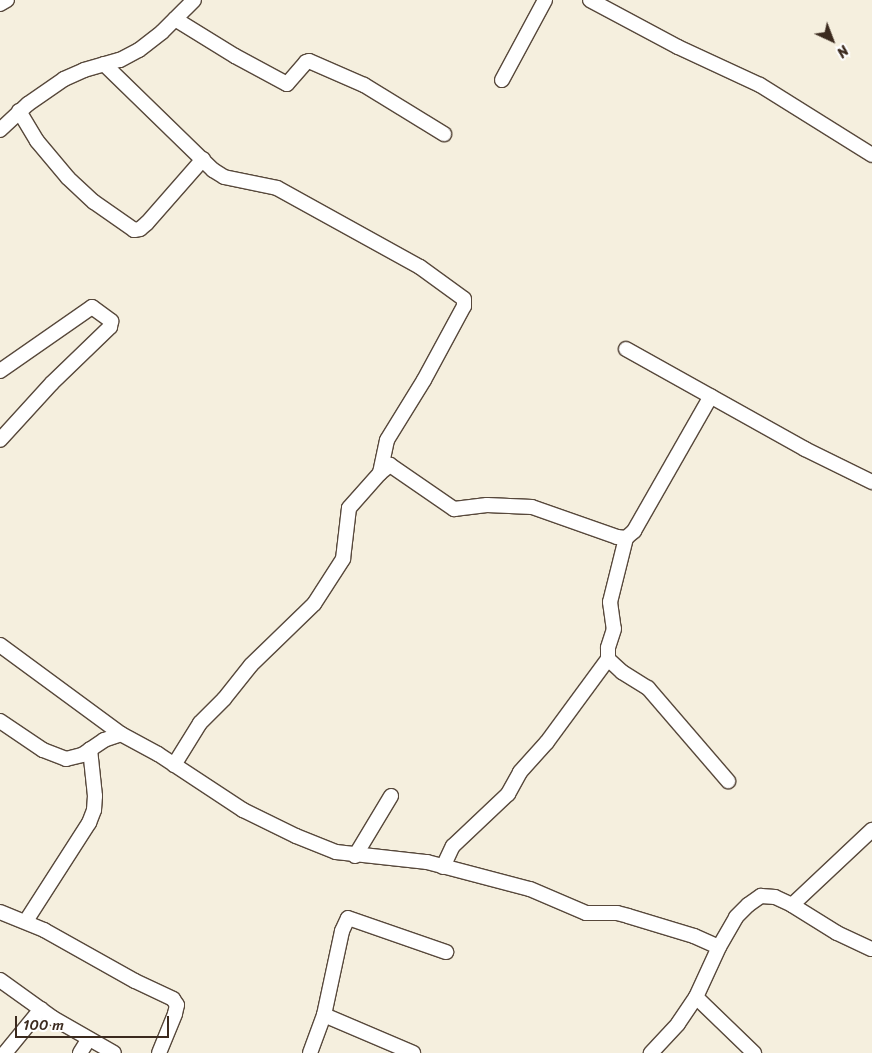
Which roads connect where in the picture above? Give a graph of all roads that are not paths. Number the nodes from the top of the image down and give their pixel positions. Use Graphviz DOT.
graph roads {
  1 [pos="7,0"];
  2 [pos="194,0"];
  3 [pos="545,0"];
  4 [pos="590,0"];
  5 [pos="0,4"];
  6 [pos="175,19"];
  7 [pos="104,64"];
  8 [pos="502,80"];
  9 [pos="19,111"];
  10 [pos="0,130"];
  11 [pos="444,134"];
  12 [pos="872,155"];
  13 [pos="203,159"];
  14 [pos="626,349"];
  15 [pos="0,371"];
  16 [pos="711,396"];
  17 [pos="0,440"];
  18 [pos="380,473"];
  19 [pos="872,482"];
  20 [pos="626,538"];
  21 [pos="0,645"];
  22 [pos="608,659"];
  23 [pos="0,721"];
  24 [pos="121,734"];
  25 [pos="90,749"];
  26 [pos="174,764"];
  27 [pos="728,781"];
  28 [pos="391,796"];
  29 [pos="872,830"];
  30 [pos="356,856"];
  31 [pos="443,867"];
  32 [pos="792,905"];
  33 [pos="0,912"];
  34 [pos="26,921"];
  35 [pos="720,947"];
  36 [pos="872,949"];
  37 [pos="446,952"];
  38 [pos="0,980"];
  39 [pos="696,997"];
  40 [pos="41,1009"];
  41 [pos="324,1015"];
  42 [pos="88,1040"];
  43 [pos="4,1053"];
  44 [pos="80,1053"];
  45 [pos="114,1053"];
  46 [pos="159,1053"];
  47 [pos="310,1053"];
  48 [pos="413,1053"];
  49 [pos="651,1053"];
  50 [pos="754,1053"];
  1 -- 5 [label="street"];
  2 -- 6 [label="street"];
  3 -- 8 [label="street"];
  4 -- 12 [label="street"];
  6 -- 7 [label="street"];
  6 -- 11 [label="street"];
  7 -- 9 [label="street"];
  7 -- 13 [label="street"];
  9 -- 10 [label="street"];
  9 -- 13 [label="street"];
  13 -- 18 [label="street"];
  14 -- 16 [label="street"];
  15 -- 17 [label="street"];
  16 -- 19 [label="street"];
  16 -- 20 [label="street"];
  18 -- 20 [label="street"];
  18 -- 26 [label="street"];
  20 -- 22 [label="street"];
  21 -- 24 [label="street"];
  22 -- 27 [label="street"];
  22 -- 31 [label="street"];
  23 -- 25 [label="street"];
  24 -- 25 [label="street"];
  24 -- 26 [label="street"];
  25 -- 34 [label="street"];
  26 -- 30 [label="street"];
  28 -- 30 [label="street"];
  29 -- 32 [label="street"];
  30 -- 31 [label="street"];
  31 -- 35 [label="street"];
  32 -- 35 [label="street"];
  32 -- 36 [label="street"];
  33 -- 34 [label="street"];
  34 -- 46 [label="street"];
  35 -- 39 [label="street"];
  37 -- 41 [label="street"];
  38 -- 40 [label="street"];
  39 -- 49 [label="street"];
  39 -- 50 [label="street"];
  40 -- 42 [label="street"];
  40 -- 43 [label="street"];
  41 -- 47 [label="street"];
  41 -- 48 [label="street"];
  42 -- 44 [label="street"];
  42 -- 45 [label="street"];
}
